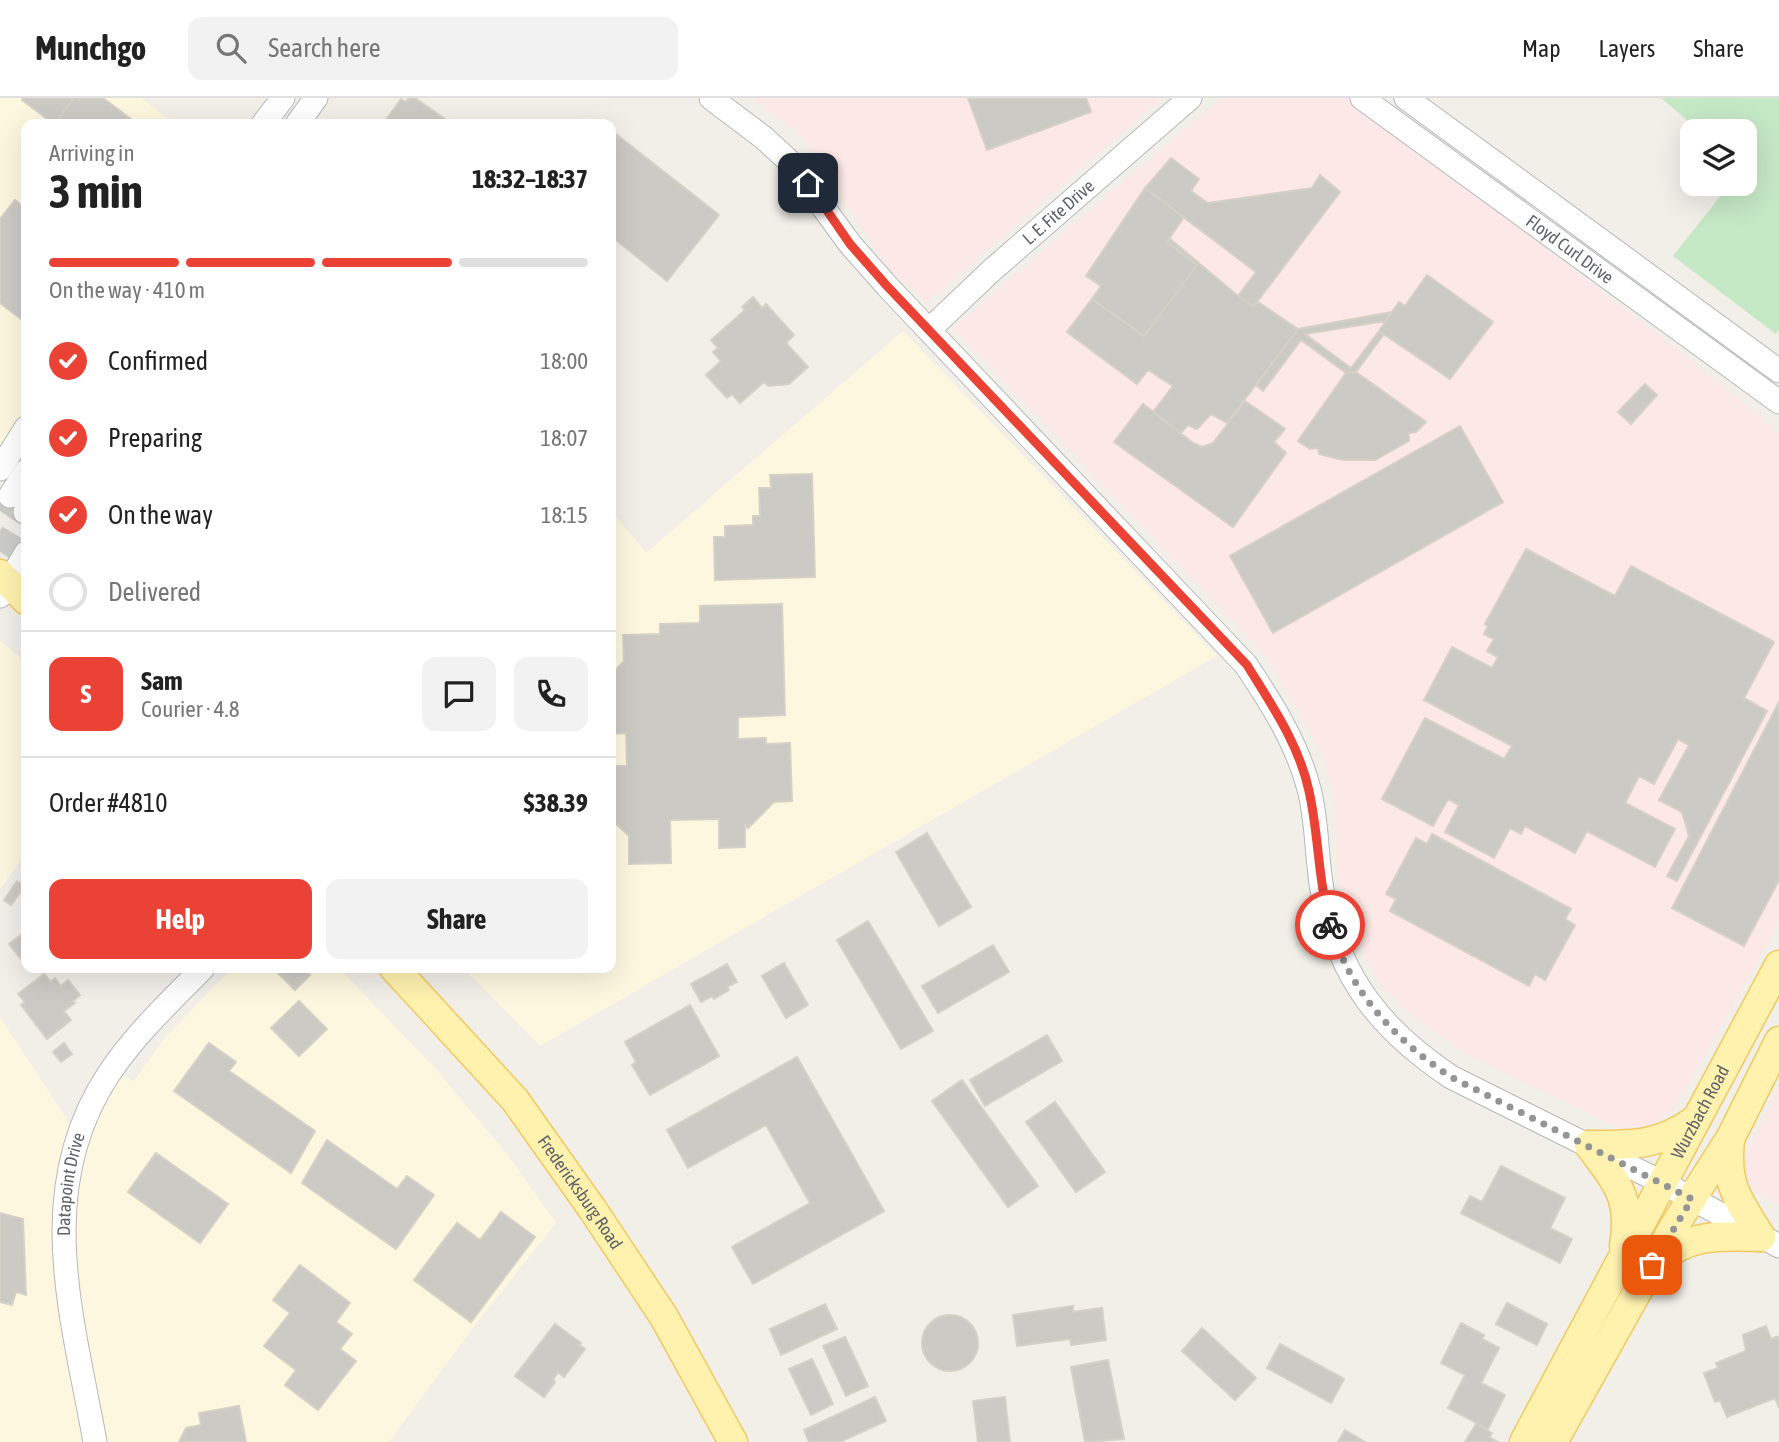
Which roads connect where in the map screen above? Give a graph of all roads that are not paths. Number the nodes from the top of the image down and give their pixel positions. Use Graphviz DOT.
graph roads {
  1 [pos="283,98"];
  2 [pos="316,98"];
  3 [pos="711,98"];
  4 [pos="1190,98"];
  5 [pos="1362,98"];
  6 [pos="1406,98"];
  7 [pos="267,119"];
  8 [pos="301,119"];
  9 [pos="929,330"];
  10 [pos="1779,371"];
  11 [pos="1779,402"];
  12 [pos="21,436"];
  13 [pos="0,469"];
  14 [pos="21,562"];
  15 [pos="7,586"];
  16 [pos="1779,965"];
  17 [pos="198,973"];
  18 [pos="398,973"];
  19 [pos="1779,1041"];
  20 [pos="1696,1120"];
  21 [pos="1731,1136"];
  22 [pos="1589,1145"];
  23 [pos="1663,1183"];
  24 [pos="1692,1199"];
  25 [pos="1770,1242"];
  26 [pos="1622,1259"];
  27 [pos="1652,1265"];
  28 [pos="95,1442"];
  29 [pos="733,1442"];
  30 [pos="1524,1442"];
  31 [pos="1553,1442"];
  1 -- 7 [label="street"];
  2 -- 8 [label="street"];
  3 -- 9 [label="street"];
  4 -- 9 [label="street, L. E. Fite Drive"];
  5 -- 11 [label="street, Floyd Curl Drive"];
  6 -- 10 [label="street, Floyd Curl Drive"];
  9 -- 22 [label="street"];
  12 -- 13 [label="street"];
  14 -- 15 [label="street"];
  16 -- 20 [label="main road, Wurzbach Road"];
  17 -- 28 [label="street, Datapoint Drive"];
  18 -- 29 [label="main road, Fredericksburg Road"];
  19 -- 21 [label="main road, Wurzbach Road"];
  20 -- 22 [label="main road"];
  20 -- 23 [label="main road, Wurzbach Road"];
  21 -- 24 [label="main road, Wurzbach Road"];
  21 -- 25 [label="main road"];
  22 -- 23 [label="street"];
  22 -- 26 [label="main road"];
  23 -- 24 [label="street"];
  23 -- 26 [label="main road, Wurzbach Road"];
  24 -- 25 [label="street"];
  24 -- 27 [label="main road, Wurzbach Road"];
  25 -- 27 [label="main road"];
  26 -- 30 [label="main road, Wurzbach Road"];
  27 -- 31 [label="main road, Wurzbach Road"];
}
